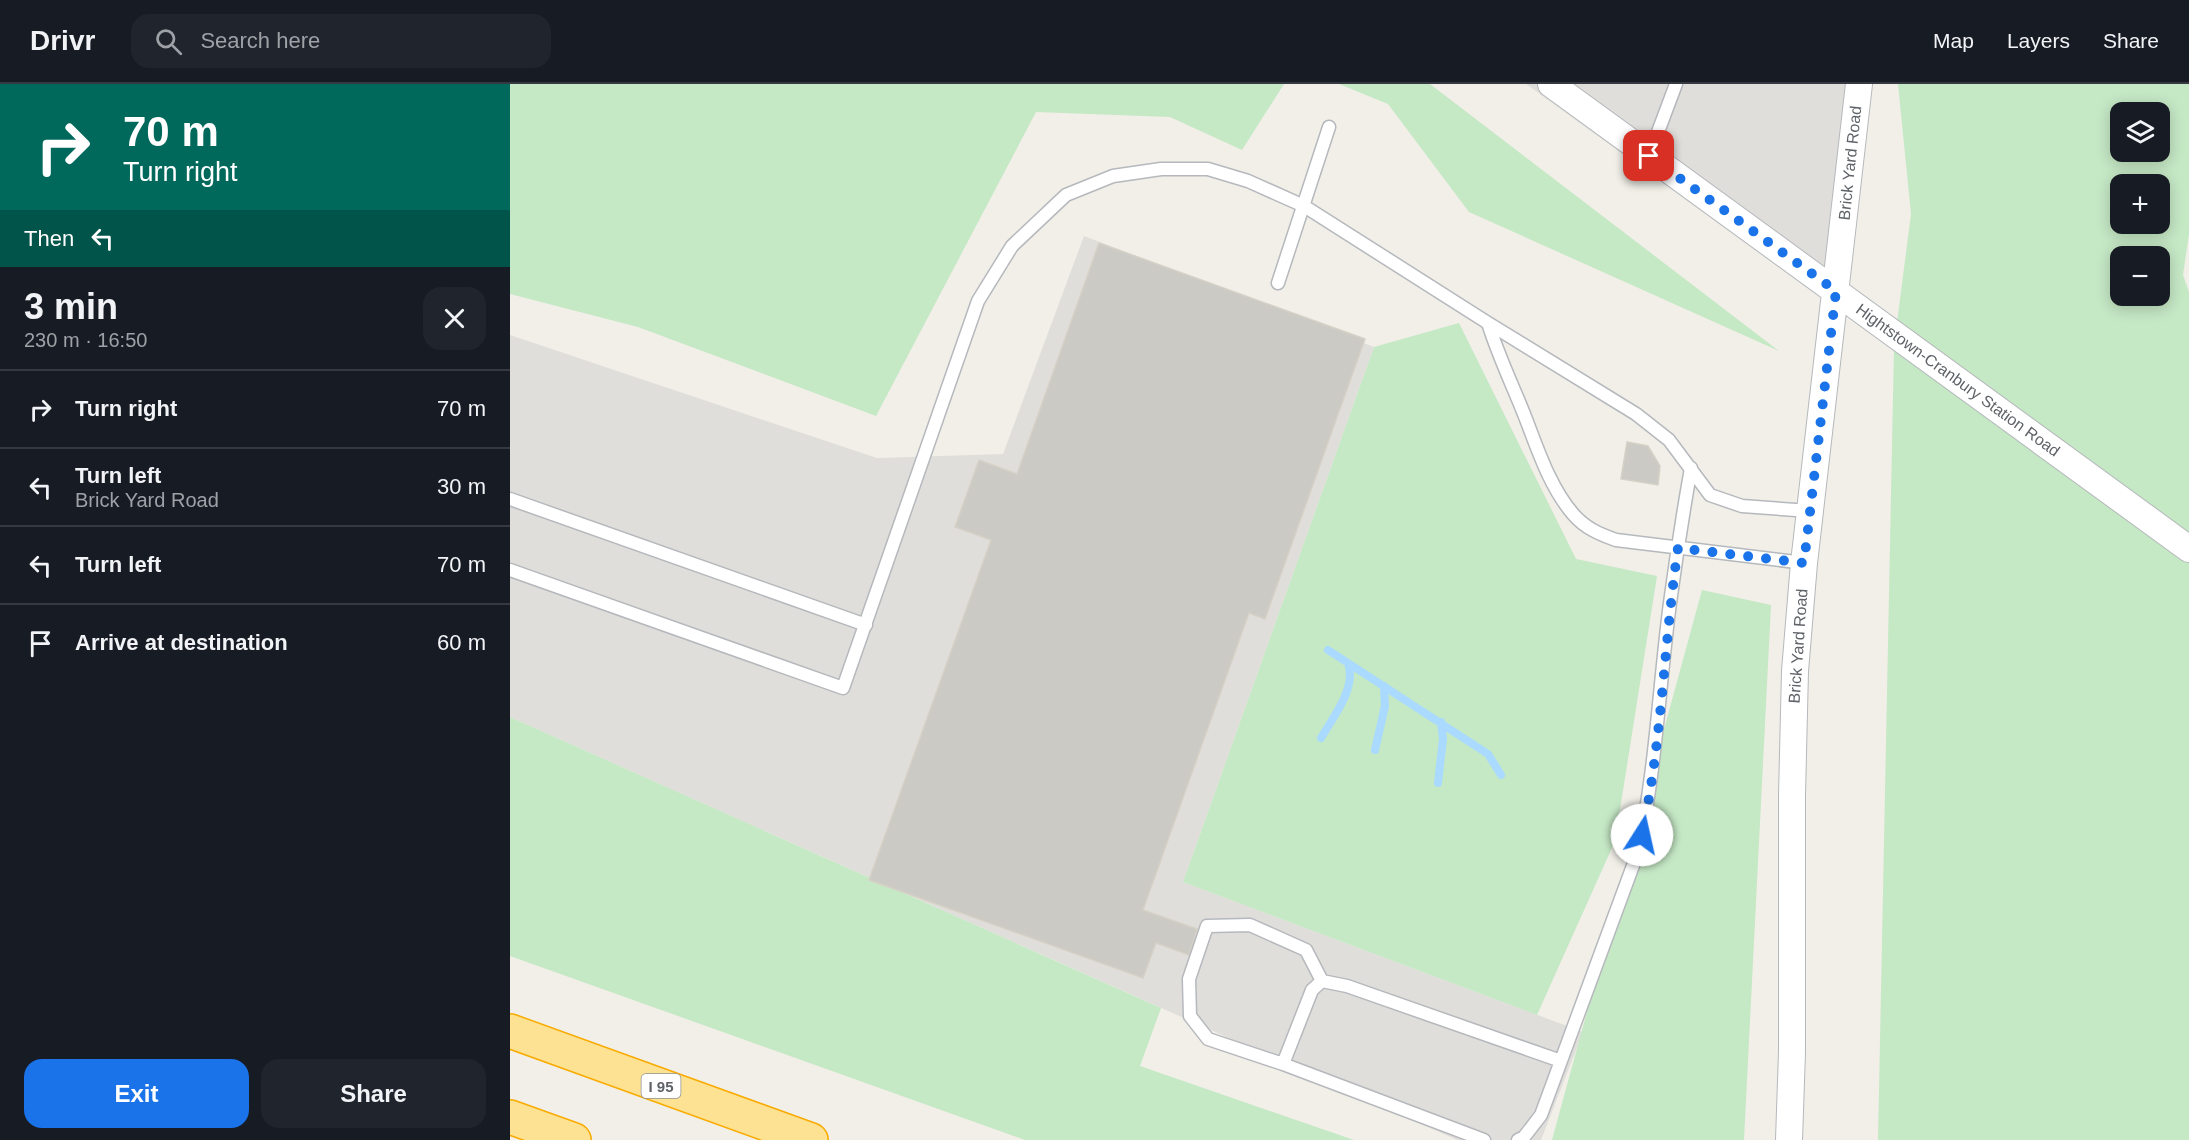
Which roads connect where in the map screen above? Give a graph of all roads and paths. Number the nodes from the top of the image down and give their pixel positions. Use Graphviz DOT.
graph roads {
  1 [pos="1551,84"];
  2 [pos="1676,84"];
  3 [pos="1859,84"];
  4 [pos="1329,128"];
  5 [pos="1649,156"];
  6 [pos="1304,206"];
  7 [pos="1278,283"];
  8 [pos="1836,291"];
  9 [pos="1488,324"];
  10 [pos="1691,468"];
  11 [pos="510,499"];
  12 [pos="1810,511"];
  13 [pos="1678,548"];
  14 [pos="2189,549"];
  15 [pos="1804,563"];
  16 [pos="510,570"];
  17 [pos="866,625"];
  18 [pos="1322,981"];
  19 [pos="510,1031"];
  20 [pos="1561,1061"];
  21 [pos="1283,1064"];
  22 [pos="510,1117"];
  23 [pos="574,1140"];
  24 [pos="811,1140"];
  25 [pos="1484,1140"];
  26 [pos="1518,1140"];
  27 [pos="1789,1140"];
  1 -- 5 [label="street, Hightstown-Cranbury Station Road"];
  2 -- 5 [label="lane"];
  3 -- 8 [label="street, Brick Yard Road"];
  4 -- 6 [label="lane"];
  5 -- 8 [label="street, Hightstown-Cranbury Station Road"];
  6 -- 7 [label="lane"];
  6 -- 9 [label="lane"];
  6 -- 17 [label="lane"];
  8 -- 12 [label="street, Brick Yard Road"];
  8 -- 14 [label="street, Hightstown-Cranbury Station Road"];
  9 -- 10 [label="lane"];
  9 -- 13 [label="lane"];
  10 -- 12 [label="lane"];
  10 -- 13 [label="lane"];
  11 -- 17 [label="lane"];
  12 -- 15 [label="street, Brick Yard Road"];
  13 -- 15 [label="lane"];
  13 -- 20 [label="lane"];
  15 -- 27 [label="street, Brick Yard Road"];
  16 -- 17 [label="lane"];
  18 -- 20 [label="lane"];
  18 -- 21 [label="lane"];
  18 -- 21 [label="lane"];
  19 -- 24 [label="highway, I 95"];
  20 -- 26 [label="lane"];
  21 -- 25 [label="lane"];
  22 -- 23 [label="highway"];
}
